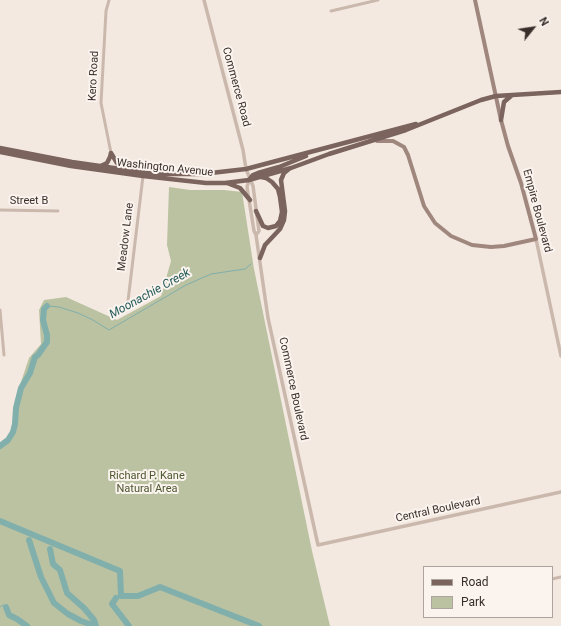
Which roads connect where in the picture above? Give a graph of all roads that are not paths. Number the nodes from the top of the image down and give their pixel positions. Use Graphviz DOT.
graph roads {
  1 [pos="109,0"];
  2 [pos="204,0"];
  3 [pos="378,0"];
  4 [pos="475,0"];
  5 [pos="331,11"];
  6 [pos="561,92"];
  7 [pos="513,95"];
  8 [pos="496,96"];
  9 [pos="439,117"];
  10 [pos="501,120"];
  11 [pos="372,141"];
  12 [pos="0,148"];
  13 [pos="318,151"];
  14 [pos="0,152"];
  15 [pos="111,153"];
  16 [pos="99,166"];
  17 [pos="291,168"];
  18 [pos="246,169"];
  19 [pos="125,170"];
  20 [pos="143,176"];
  21 [pos="260,177"];
  22 [pos="249,180"];
  23 [pos="225,183"];
  24 [pos="250,200"];
  25 [pos="0,210"];
  26 [pos="58,210"];
  27 [pos="256,211"];
  28 [pos="256,234"];
  29 [pos="536,239"];
  30 [pos="260,258"];
  31 [pos="128,301"];
  32 [pos="0,310"];
  33 [pos="4,354"];
  34 [pos="561,356"];
  35 [pos="561,492"];
  36 [pos="318,545"];
  1 -- 15 [label="street, Kero Road"];
  2 -- 18 [label="street, Commerce Road"];
  3 -- 5 [label="street"];
  4 -- 8 [label="main road, Empire Boulevard"];
  6 -- 7 [label="main road, Washington Avenue"];
  7 -- 8 [label="main road, Washington Avenue"];
  7 -- 10 [label="main road"];
  8 -- 9 [label="main road, Washington Avenue"];
  8 -- 10 [label="main road, Empire Boulevard"];
  9 -- 11 [label="main road, Washington Avenue"];
  9 -- 13 [label="main road, Washington Avenue"];
  10 -- 29 [label="main road, Empire Boulevard"];
  11 -- 17 [label="main road, Washington Avenue"];
  11 -- 29 [label="main road"];
  12 -- 16 [label="main road, Washington Avenue"];
  13 -- 18 [label="main road, Washington Avenue"];
  13 -- 22 [label="main road"];
  14 -- 20 [label="main road, Washington Avenue"];
  15 -- 16 [label="main road"];
  15 -- 19 [label="main road"];
  16 -- 19 [label="main road, Washington Avenue"];
  17 -- 21 [label="main road, Washington Avenue"];
  17 -- 30 [label="main road"];
  18 -- 19 [label="main road, Washington Avenue"];
  18 -- 22 [label="street, Commerce Road"];
  20 -- 23 [label="main road, Washington Avenue"];
  20 -- 31 [label="street, Meadow Lane"];
  21 -- 22 [label="main road, Washington Avenue"];
  21 -- 27 [label="main road"];
  22 -- 23 [label="main road, Washington Avenue"];
  22 -- 24 [label="street, Commerce Boulevard"];
  22 -- 27 [label="street, Commerce Boulevard"];
  23 -- 24 [label="main road"];
  24 -- 28 [label="street, Commerce Boulevard"];
  25 -- 26 [label="street, Street B"];
  27 -- 28 [label="street, Commerce Boulevard"];
  28 -- 30 [label="street, Commerce Boulevard"];
  29 -- 34 [label="street, Empire Boulevard"];
  30 -- 36 [label="street, Commerce Boulevard"];
  32 -- 33 [label="street"];
  35 -- 36 [label="street, Central Boulevard"];
}
